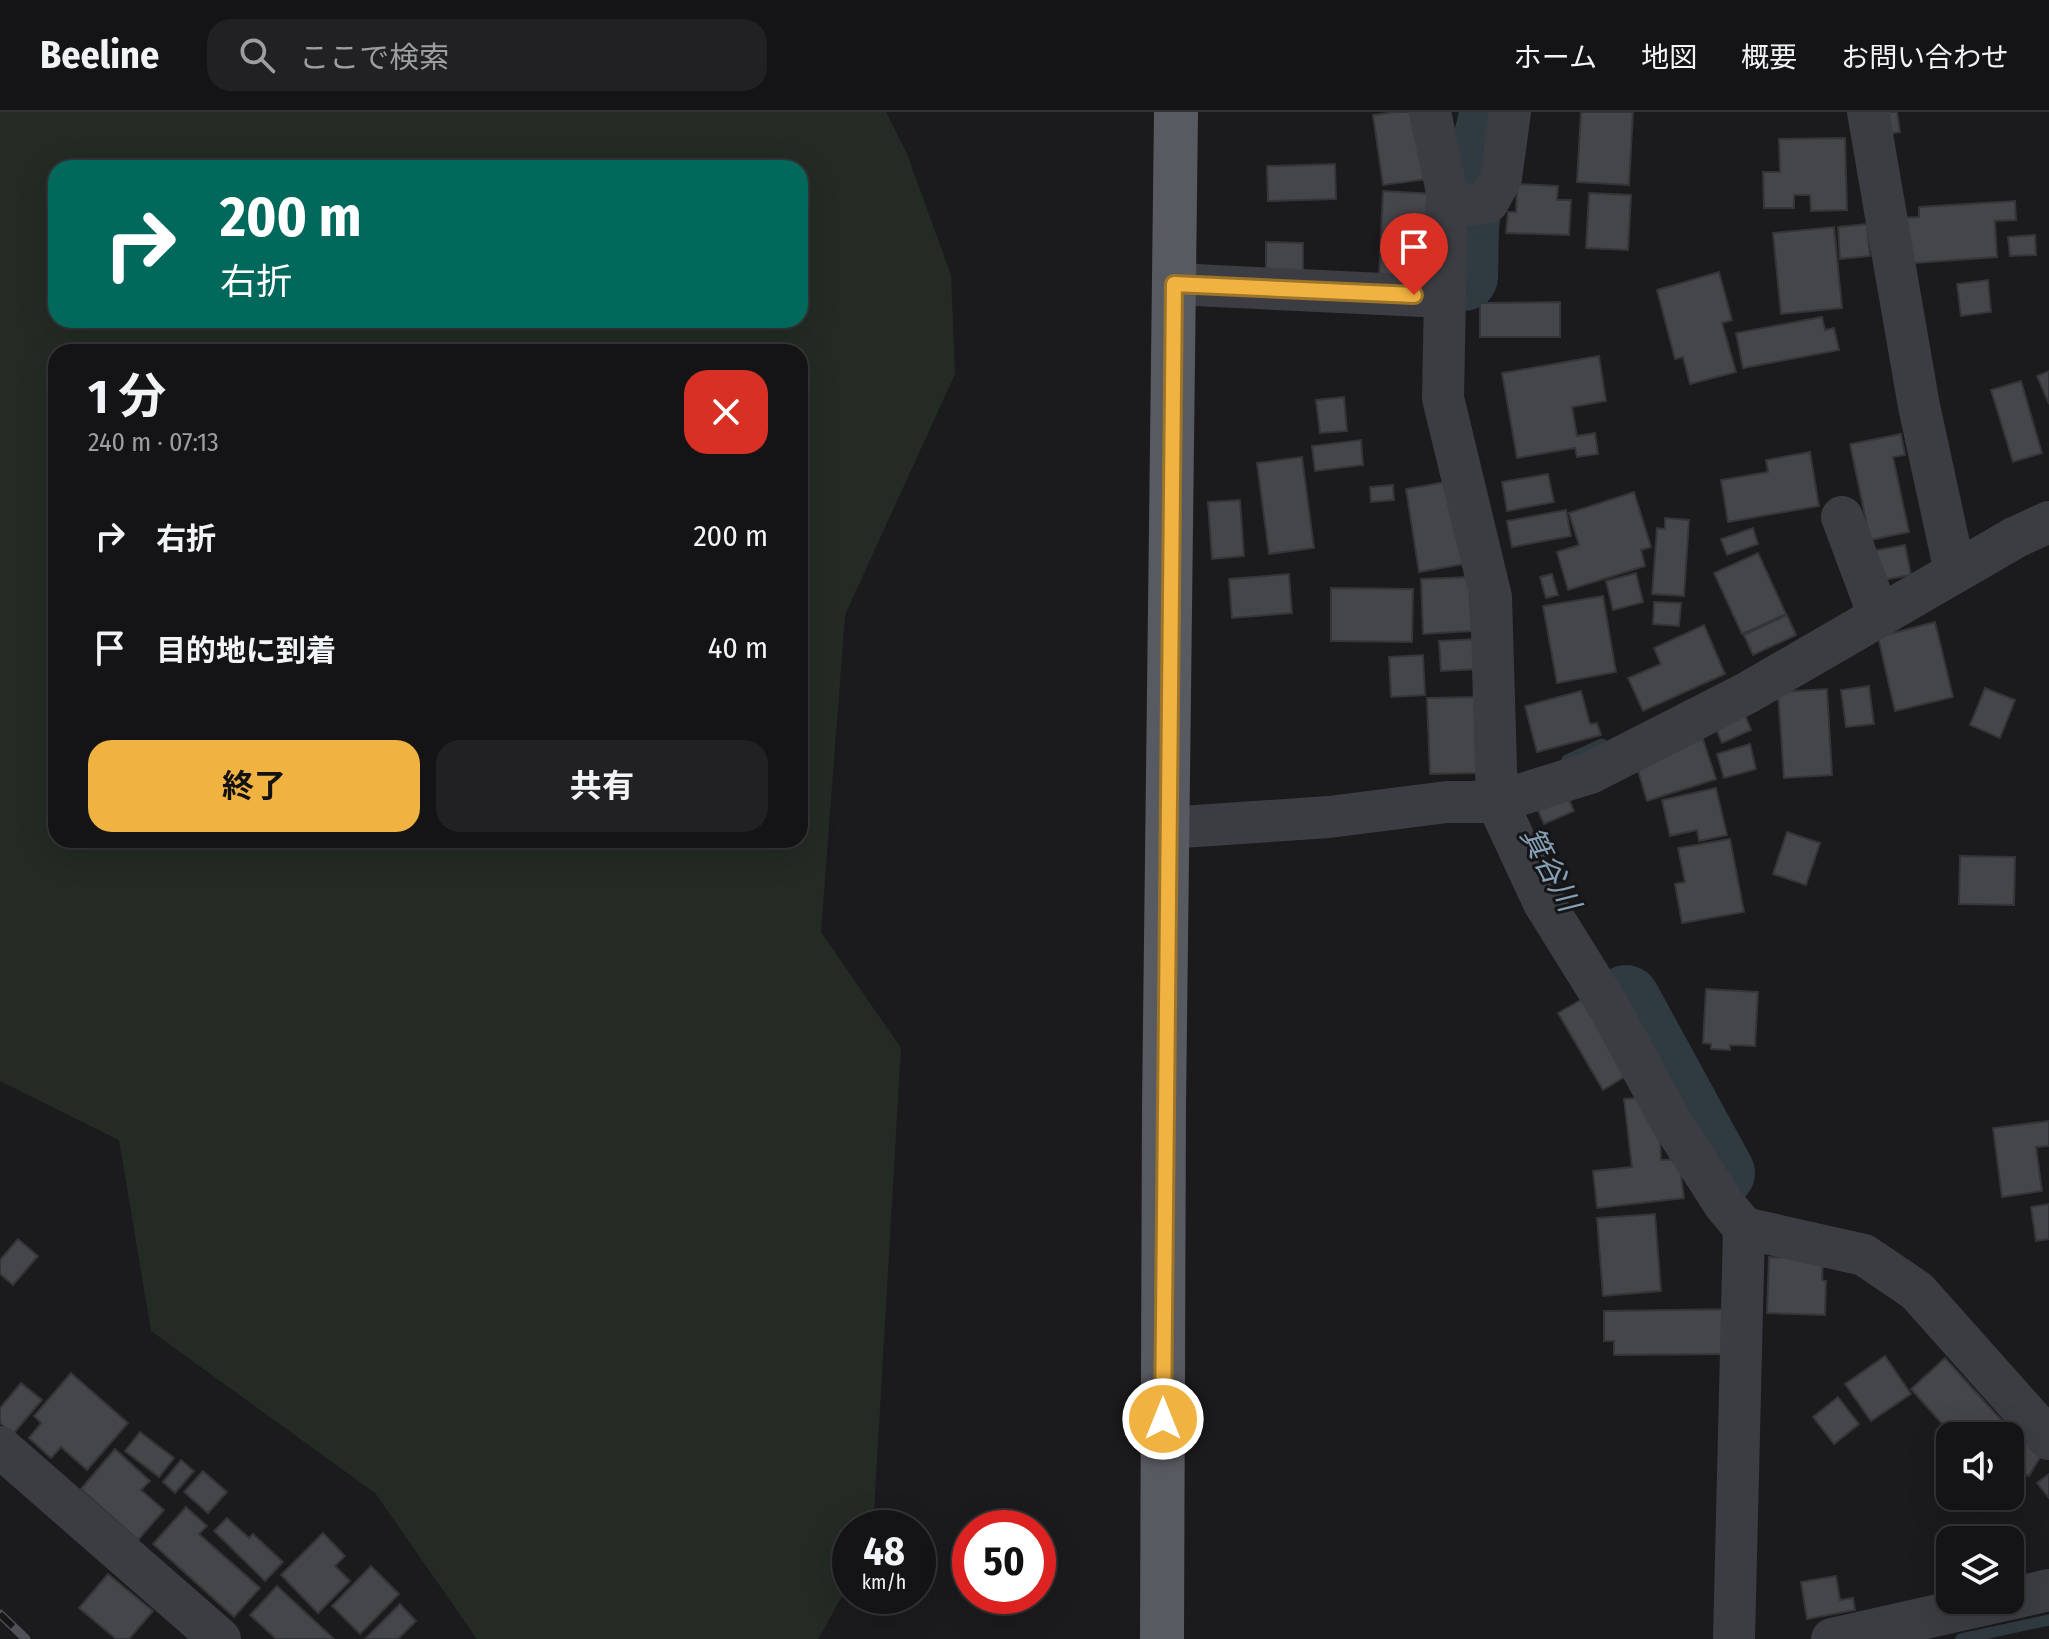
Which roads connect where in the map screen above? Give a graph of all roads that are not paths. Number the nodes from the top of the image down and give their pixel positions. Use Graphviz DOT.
graph roads {
  1 [pos="1176,112"];
  2 [pos="1430,112"];
  3 [pos="1510,112"];
  4 [pos="1868,112"];
  5 [pos="1446,208"];
  6 [pos="1174,284"];
  7 [pos="1444,297"];
  8 [pos="1842,517"];
  9 [pos="2049,522"];
  10 [pos="1955,572"];
  11 [pos="1879,616"];
  12 [pos="1497,802"];
  13 [pos="1167,828"];
  14 [pos="1744,1228"];
  15 [pos="2049,1439"];
  16 [pos="0,1447"];
  17 [pos="2049,1590"];
  18 [pos="2024,1595"];
  19 [pos="1941,1614"];
  20 [pos="220,1639"];
  21 [pos="1162,1639"];
  22 [pos="1734,1639"];
  23 [pos="1832,1639"];
  1 -- 6 [label="main road"];
  2 -- 5 [label="street"];
  3 -- 5 [label="street"];
  4 -- 10 [label="street"];
  5 -- 7 [label="street"];
  6 -- 7 [label="street"];
  6 -- 13 [label="main road"];
  7 -- 12 [label="street"];
  8 -- 11 [label="street"];
  9 -- 10 [label="street"];
  10 -- 11 [label="street"];
  11 -- 12 [label="street"];
  12 -- 13 [label="street"];
  12 -- 14 [label="street"];
  13 -- 21 [label="main road"];
  14 -- 15 [label="street"];
  14 -- 22 [label="street"];
  16 -- 20 [label="street"];
  17 -- 18 [label="street"];
  19 -- 23 [label="street"];
}
